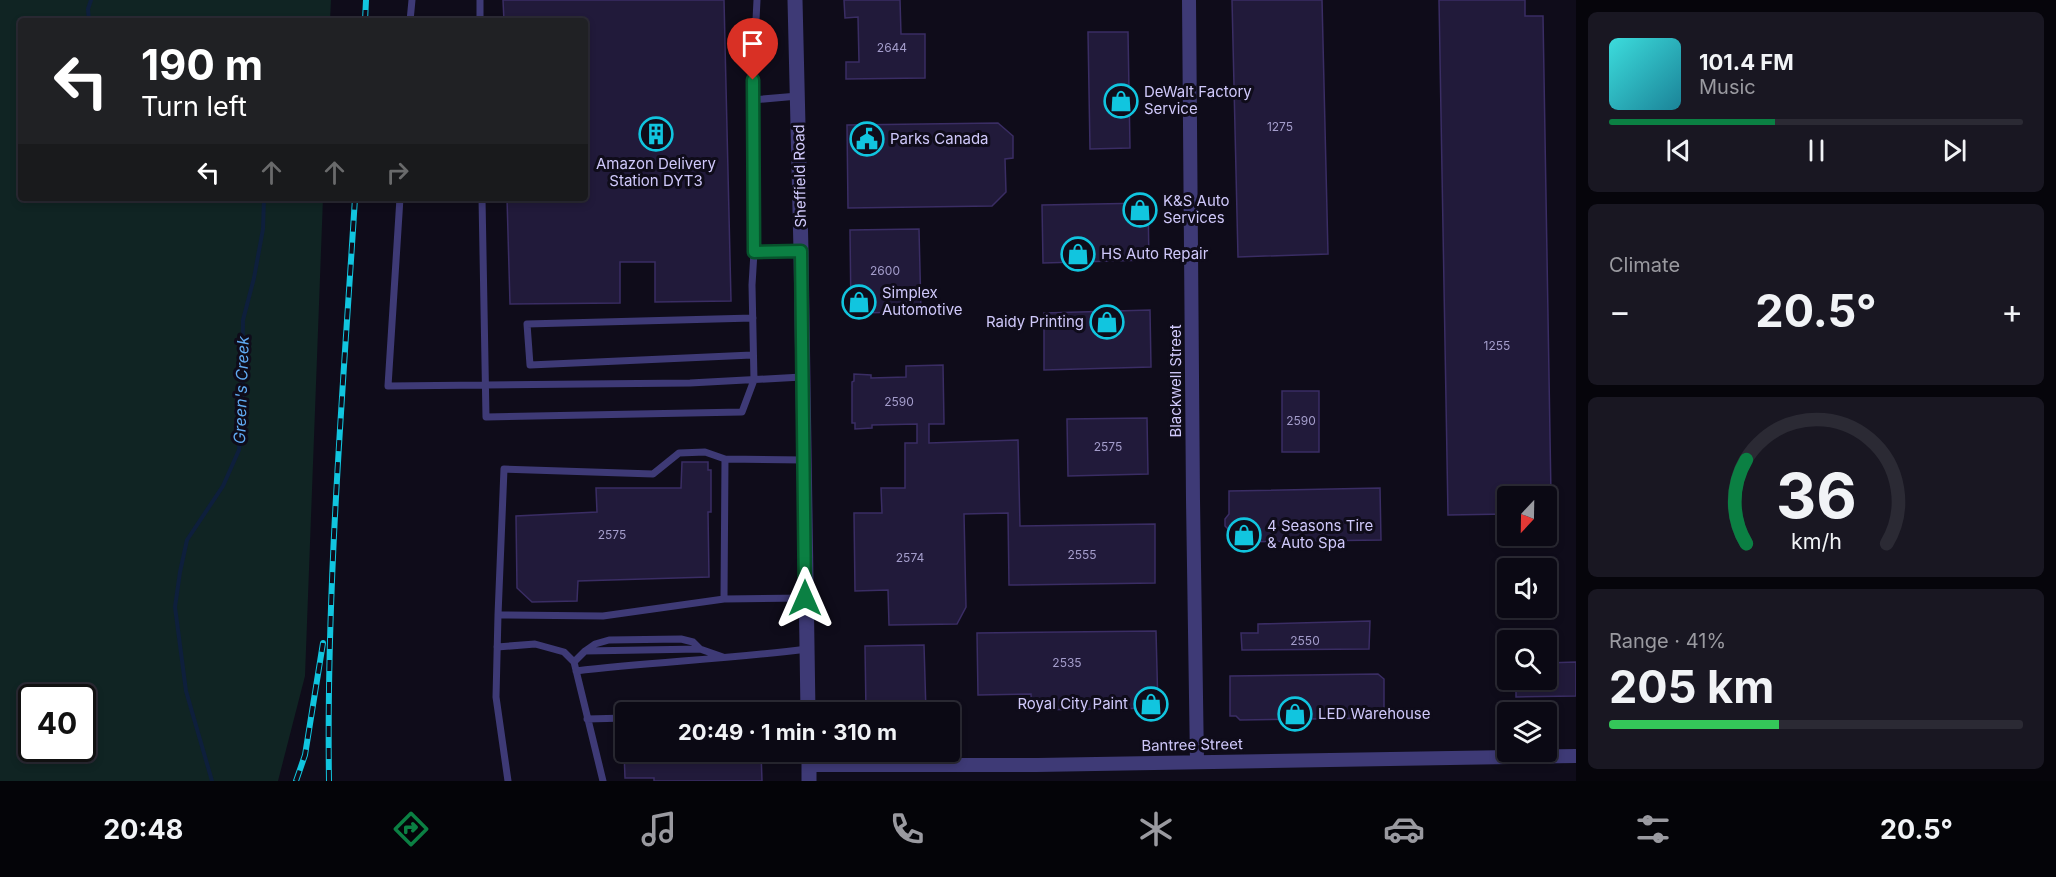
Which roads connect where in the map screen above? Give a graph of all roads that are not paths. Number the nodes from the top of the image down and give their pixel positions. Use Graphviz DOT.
graph roads {
  1 [pos="412,0"];
  2 [pos="480,0"];
  3 [pos="757,0"];
  4 [pos="795,0"];
  5 [pos="1189,0"];
  6 [pos="410,18"];
  7 [pos="480,18"];
  8 [pos="798,96"];
  9 [pos="752,100"];
  10 [pos="400,201"];
  11 [pos="482,201"];
  12 [pos="801,251"];
  13 [pos="754,252"];
  14 [pos="753,318"];
  15 [pos="752,356"];
  16 [pos="802,377"];
  17 [pos="754,380"];
  18 [pos="484,387"];
  19 [pos="725,459"];
  20 [pos="804,460"];
  21 [pos="805,598"];
  22 [pos="724,599"];
  23 [pos="498,615"];
  24 [pos="497,647"];
  25 [pos="700,649"];
  26 [pos="807,649"];
  27 [pos="585,651"];
  28 [pos="726,658"];
  29 [pos="574,662"];
  30 [pos="576,671"];
  31 [pos="808,702"];
  32 [pos="615,718"];
  33 [pos="587,719"];
  34 [pos="1576,756"];
  35 [pos="809,762"];
  36 [pos="939,762"];
  37 [pos="1197,762"];
  38 [pos="508,781"];
  39 [pos="603,781"];
  40 [pos="809,781"];
  1 -- 6 [label="lane"];
  2 -- 7 [label="lane"];
  3 -- 9 [label="lane"];
  4 -- 8 [label="street, Sheffield Road"];
  5 -- 37 [label="street, Blackwell Street"];
  8 -- 9 [label="lane"];
  8 -- 12 [label="street, Sheffield Road"];
  9 -- 13 [label="lane"];
  10 -- 18 [label="lane"];
  11 -- 18 [label="lane"];
  12 -- 13 [label="lane"];
  12 -- 16 [label="street, Sheffield Road"];
  13 -- 14 [label="lane"];
  14 -- 15 [label="lane"];
  14 -- 15 [label="lane"];
  15 -- 17 [label="lane"];
  16 -- 17 [label="lane"];
  16 -- 20 [label="street, Sheffield Road"];
  17 -- 18 [label="lane"];
  17 -- 18 [label="lane"];
  19 -- 20 [label="lane"];
  19 -- 22 [label="lane"];
  19 -- 23 [label="lane"];
  20 -- 21 [label="street, Sheffield Road"];
  21 -- 22 [label="lane"];
  21 -- 26 [label="street, Sheffield Road"];
  22 -- 23 [label="lane"];
  23 -- 24 [label="lane"];
  24 -- 29 [label="lane"];
  24 -- 38 [label="lane"];
  25 -- 27 [label="lane"];
  25 -- 27 [label="lane"];
  25 -- 28 [label="lane"];
  26 -- 28 [label="lane"];
  26 -- 31 [label="street, Sheffield Road"];
  27 -- 29 [label="lane"];
  28 -- 30 [label="lane"];
  29 -- 30 [label="lane"];
  30 -- 33 [label="lane"];
  32 -- 33 [label="lane"];
  33 -- 39 [label="lane"];
  34 -- 37 [label="street, Bantree Street"];
  35 -- 40 [label="street"];
  36 -- 37 [label="street, Bantree Street"];
}
